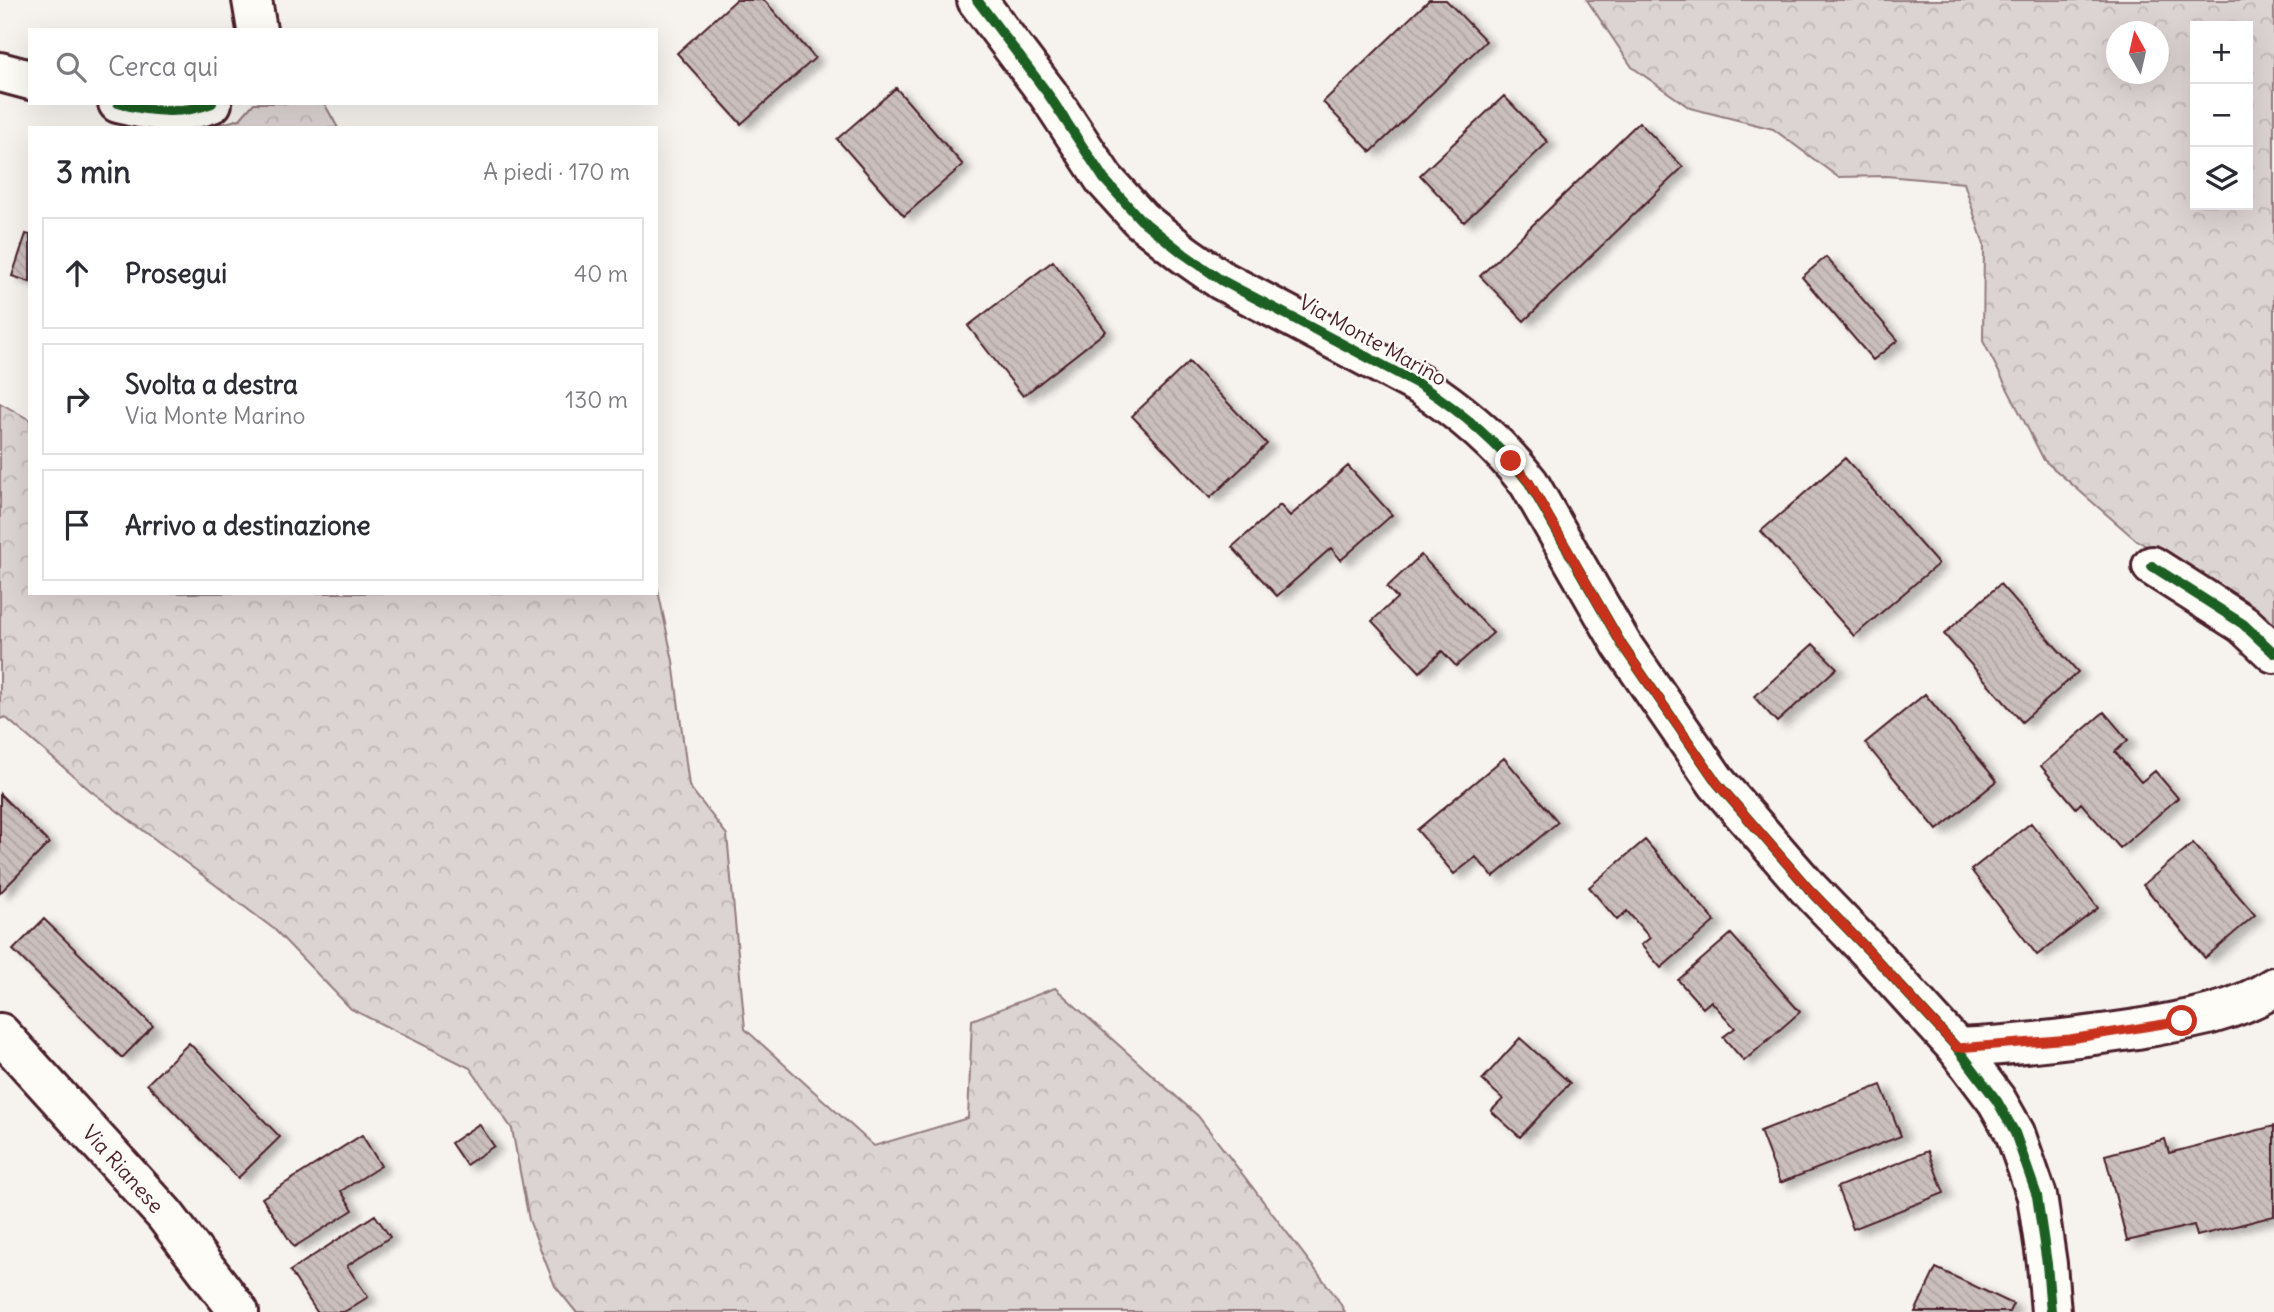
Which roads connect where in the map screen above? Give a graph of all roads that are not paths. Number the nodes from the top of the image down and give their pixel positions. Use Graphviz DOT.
graph roads {
  1 [pos="252,0"];
  2 [pos="977,0"];
  3 [pos="257,28"];
  4 [pos="0,72"];
  5 [pos="28,79"];
  6 [pos="131,105"];
  7 [pos="206,105"];
  8 [pos="2152,566"];
  9 [pos="2274,653"];
  10 [pos="2271,989"];
  11 [pos="0,1033"];
  12 [pos="1957,1048"];
  13 [pos="239,1312"];
  14 [pos="2051,1312"];
  1 -- 3 [label="street"];
  2 -- 12 [label="street, Via Monte Marino"];
  4 -- 5 [label="street"];
  6 -- 7 [label="street"];
  8 -- 9 [label="street"];
  10 -- 12 [label="street"];
  11 -- 13 [label="street, Via Rianese"];
  12 -- 14 [label="street, Via Monte Marino"];
}
